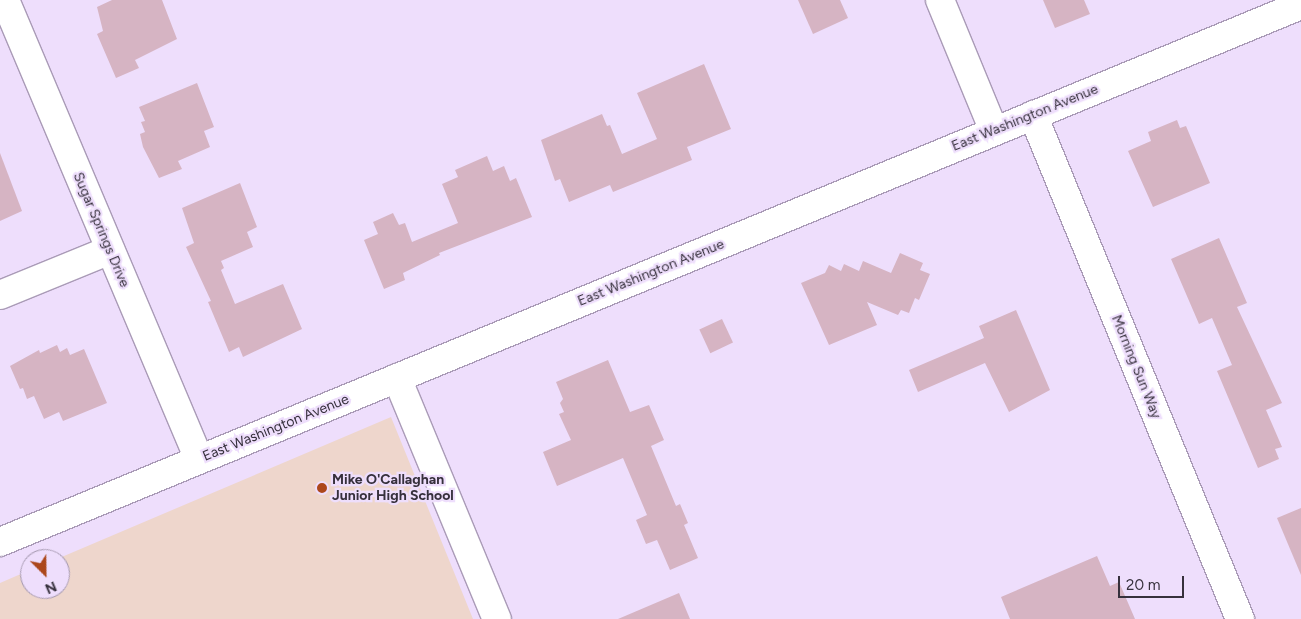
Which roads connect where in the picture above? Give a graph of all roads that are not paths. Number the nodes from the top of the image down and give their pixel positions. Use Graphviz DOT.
graph roads {
  1 [pos="5,0"];
  2 [pos="940,0"];
  3 [pos="1301,4"];
  4 [pos="1033,115"];
  5 [pos="994,131"];
  6 [pos="110,250"];
  7 [pos="0,294"];
  8 [pos="397,378"];
  9 [pos="199,459"];
  10 [pos="0,542"];
  11 [pos="497,619"];
  12 [pos="1240,619"];
  1 -- 6 [label="street, Sugar Springs Drive"];
  2 -- 5 [label="street"];
  3 -- 4 [label="street, East Washington Avenue"];
  4 -- 5 [label="street, East Washington Avenue"];
  4 -- 12 [label="street, Morning Sun Way"];
  5 -- 8 [label="street, East Washington Avenue"];
  6 -- 7 [label="street"];
  6 -- 9 [label="street, Sugar Springs Drive"];
  8 -- 9 [label="street, East Washington Avenue"];
  8 -- 11 [label="street"];
  9 -- 10 [label="street, East Washington Avenue"];
}
